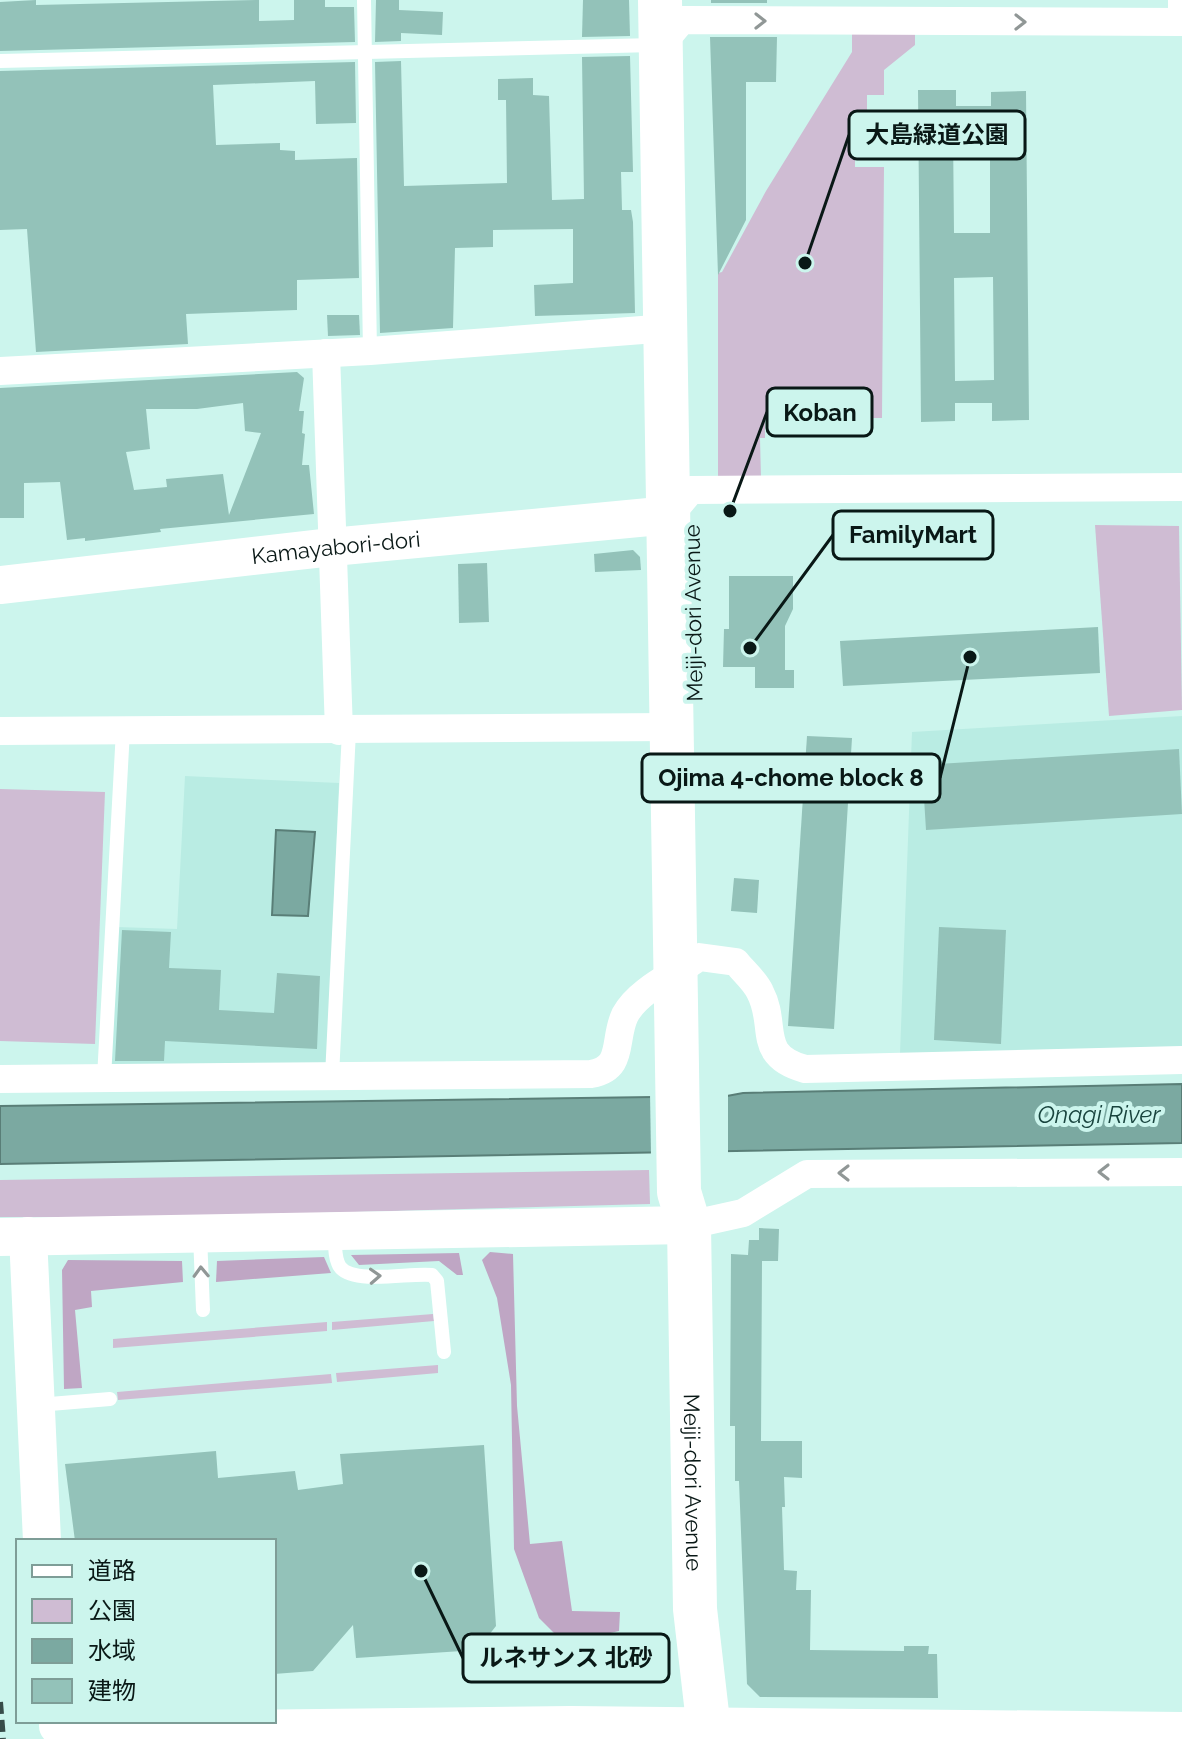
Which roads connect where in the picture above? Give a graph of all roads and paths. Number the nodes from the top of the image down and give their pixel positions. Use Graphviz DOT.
graph roads {
  1 [pos="364,0"];
  2 [pos="1177,15"];
  3 [pos="671,16"];
  4 [pos="365,54"];
  5 [pos="0,61"];
  6 [pos="668,328"];
  7 [pos="370,351"];
  8 [pos="326,353"];
  9 [pos="0,371"];
  10 [pos="1182,487"];
  11 [pos="681,502"];
  12 [pos="332,547"];
  13 [pos="0,585"];
  14 [pos="673,727"];
  15 [pos="123,730"];
  16 [pos="0,731"];
  17 [pos="344,731"];
  18 [pos="688,990"];
  19 [pos="1182,1060"];
  20 [pos="332,1076"];
  21 [pos="104,1078"];
  22 [pos="0,1079"];
  23 [pos="1182,1172"];
  24 [pos="690,1203"];
  25 [pos="335,1232"];
  26 [pos="200,1233"];
  27 [pos="14,1237"];
  28 [pos="203,1310"];
  29 [pos="444,1352"];
  30 [pos="110,1399"];
  31 [pos="35,1405"];
  32 [pos="42,1539"];
  33 [pos="216,1725"];
  34 [pos="58,1729"];
  35 [pos="1182,1731"];
  36 [pos="480,1732"];
  37 [pos="709,1733"];
  38 [pos="337,1734"];
  1 -- 4 [label="lane"];
  3 -- 2 [label="street, one-way"];
  3 -- 4 [label="lane"];
  3 -- 6 [label="main road, Meiji-dori Avenue"];
  3 -- 11 [label="main road, Meiji-dori Avenue"];
  4 -- 5 [label="lane"];
  4 -- 7 [label="lane"];
  6 -- 7 [label="street"];
  6 -- 11 [label="main road, Meiji-dori Avenue"];
  7 -- 8 [label="street"];
  8 -- 9 [label="street"];
  8 -- 12 [label="street"];
  10 -- 11 [label="street"];
  11 -- 12 [label="street, Kamayabori-dori"];
  11 -- 14 [label="main road, Meiji-dori Avenue"];
  11 -- 18 [label="main road, Meiji-dori Avenue"];
  12 -- 13 [label="street, Kamayabori-dori"];
  12 -- 17 [label="street"];
  14 -- 17 [label="street"];
  14 -- 18 [label="main road, Meiji-dori Avenue"];
  15 -- 16 [label="street"];
  15 -- 17 [label="street"];
  15 -- 21 [label="lane"];
  17 -- 20 [label="lane"];
  18 -- 19 [label="street"];
  18 -- 20 [label="street"];
  18 -- 24 [label="main road, Meiji-dori Avenue"];
  20 -- 21 [label="street"];
  21 -- 22 [label="street"];
  23 -- 24 [label="street, one-way"];
  24 -- 25 [label="street"];
  24 -- 37 [label="main road, Meiji-dori Avenue"];
  25 -- 26 [label="street"];
  25 -- 29 [label="lane, one-way"];
  26 -- 27 [label="street"];
  28 -- 26 [label="lane, one-way"];
  27 -- 31 [label="street"];
  30 -- 31 [label="lane"];
  31 -- 32 [label="street"];
  33 -- 34 [label="street"];
  33 -- 38 [label="street"];
  35 -- 37 [label="street"];
  36 -- 37 [label="street"];
  36 -- 38 [label="street"];
}
